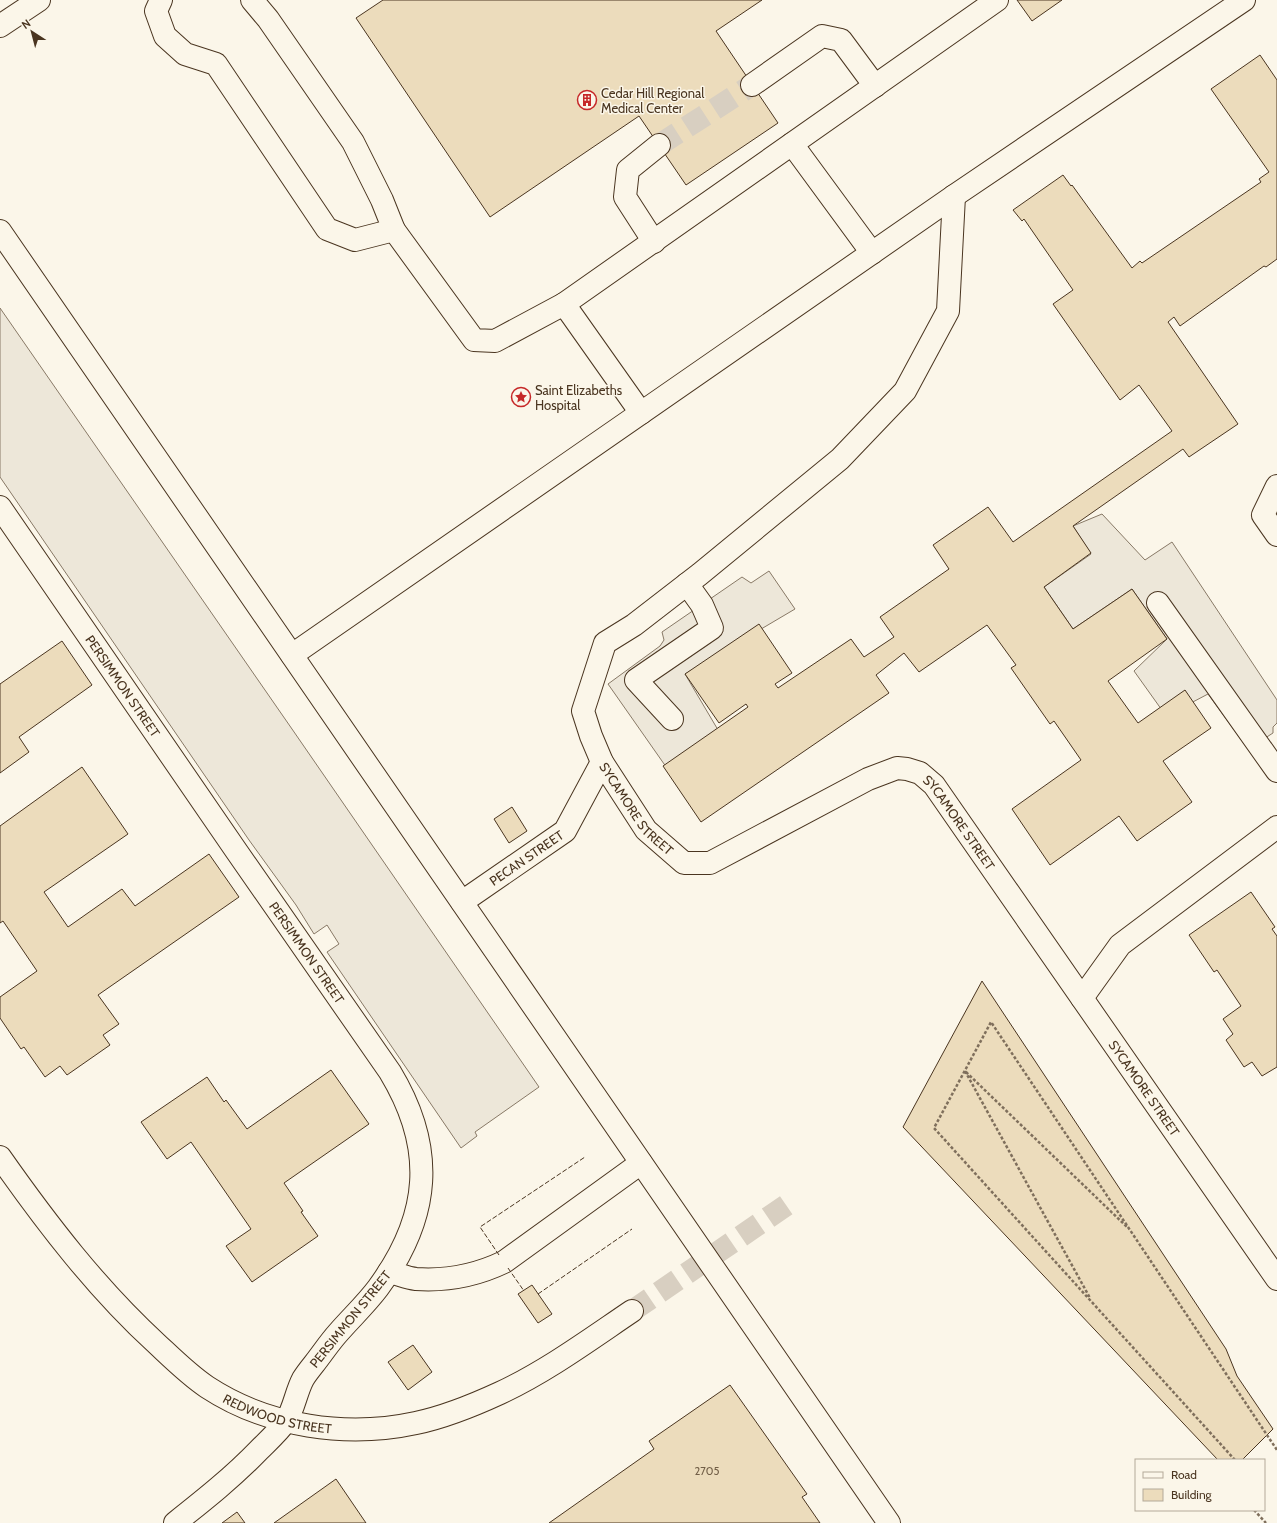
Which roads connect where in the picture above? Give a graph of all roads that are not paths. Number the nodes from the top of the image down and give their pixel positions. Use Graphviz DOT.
graph roads {
  1 [pos="39,0"];
  2 [pos="161,0"];
  3 [pos="252,0"];
  4 [pos="997,0"];
  5 [pos="1244,0"];
  6 [pos="0,26"];
  7 [pos="752,85"];
  8 [pos="875,86"];
  9 [pos="792,144"];
  10 [pos="659,145"];
  11 [pos="954,196"];
  12 [pos="394,230"];
  13 [pos="0,231"];
  14 [pos="654,242"];
  15 [pos="872,253"];
  16 [pos="564,304"];
  17 [pos="641,413"];
  18 [pos="1277,486"];
  19 [pos="0,507"];
  20 [pos="1277,535"];
  21 [pos="687,584"];
  22 [pos="1158,603"];
  23 [pos="292,655"];
  24 [pos="672,719"];
  25 [pos="602,762"];
  26 [pos="1277,771"];
  27 [pos="1277,827"];
  28 [pos="462,902"];
  29 [pos="1082,998"];
  30 [pos="0,1157"];
  31 [pos="641,1163"];
  32 [pos="389,1272"];
  33 [pos="1277,1279"];
  34 [pos="632,1311"];
  35 [pos="286,1420"];
  36 [pos="175,1523"];
  37 [pos="889,1523"];
  1 -- 6 [label="street"];
  2 -- 12 [label="street"];
  3 -- 12 [label="street"];
  4 -- 8 [label="street"];
  5 -- 11 [label="street"];
  7 -- 8 [label="street"];
  8 -- 9 [label="street"];
  9 -- 14 [label="street"];
  9 -- 15 [label="street"];
  10 -- 14 [label="street"];
  11 -- 15 [label="street"];
  11 -- 21 [label="street"];
  12 -- 16 [label="street"];
  13 -- 23 [label="street"];
  14 -- 16 [label="street"];
  15 -- 17 [label="street"];
  16 -- 17 [label="street"];
  17 -- 23 [label="street"];
  18 -- 20 [label="street"];
  19 -- 32 [label="street, PERSIMMON STREET"];
  21 -- 24 [label="street"];
  21 -- 25 [label="street, SYCAMORE STREET"];
  22 -- 26 [label="street"];
  23 -- 28 [label="street"];
  25 -- 28 [label="street, PECAN STREET"];
  25 -- 29 [label="street, SYCAMORE STREET"];
  27 -- 29 [label="street"];
  28 -- 31 [label="street"];
  29 -- 33 [label="street, SYCAMORE STREET"];
  30 -- 35 [label="street, REDWOOD STREET"];
  31 -- 32 [label="street"];
  31 -- 37 [label="street"];
  32 -- 35 [label="street, PERSIMMON STREET"];
  34 -- 35 [label="street, REDWOOD STREET"];
  35 -- 36 [label="street"];
}
